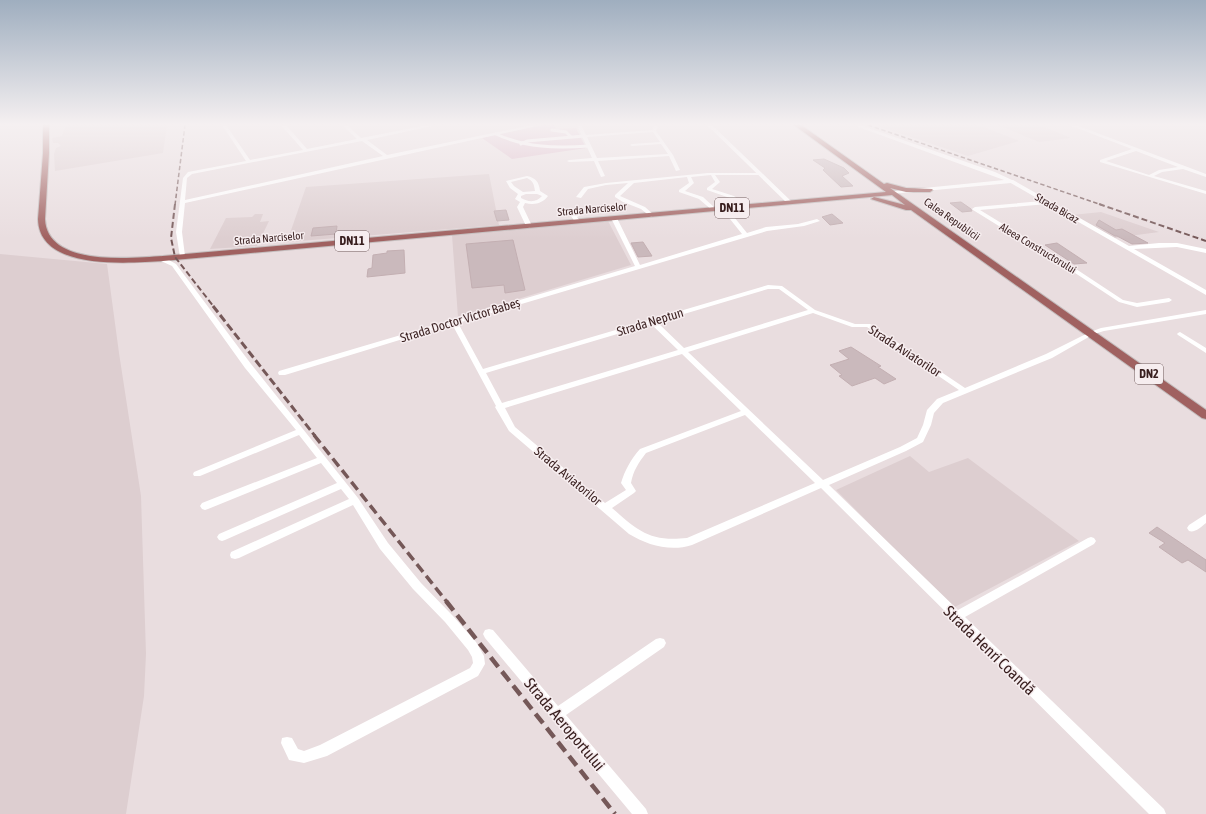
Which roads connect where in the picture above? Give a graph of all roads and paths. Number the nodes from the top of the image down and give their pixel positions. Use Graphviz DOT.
graph roads {
  1 [pos="46,163"];
  2 [pos="238,163"];
  3 [pos="359,163"];
  4 [pos="596,163"];
  5 [pos="675,163"];
  6 [pos="749,163"];
  7 [pos="851,163"];
  8 [pos="964,163"];
  9 [pos="1105,163"];
  10 [pos="1170,163"];
  11 [pos="1184,168"];
  12 [pos="859,169"];
  13 [pos="678,170"];
  14 [pos="1206,171"];
  15 [pos="1198,173"];
  16 [pos="712,174"];
  17 [pos="760,174"];
  18 [pos="603,176"];
  19 [pos="1150,176"];
  20 [pos="1206,176"];
  21 [pos="689,177"];
  22 [pos="634,181"];
  23 [pos="879,182"];
  24 [pos="1011,182"];
  25 [pos="930,190"];
  26 [pos="538,192"];
  27 [pos="894,193"];
  28 [pos="1206,193"];
  29 [pos="522,194"];
  30 [pos="579,197"];
  31 [pos="849,197"];
  32 [pos="183,202"];
  33 [pos="523,202"];
  34 [pos="789,202"];
  35 [pos="1047,202"];
  36 [pos="743,207"];
  37 [pos="724,208"];
  38 [pos="713,209"];
  39 [pos="917,209"];
  40 [pos="584,212"];
  41 [pos="651,215"];
  42 [pos="614,218"];
  43 [pos="577,221"];
  44 [pos="817,221"];
  45 [pos="529,226"];
  46 [pos="746,235"];
  47 [pos="1129,248"];
  48 [pos="1206,251"];
  49 [pos="178,256"];
  50 [pos="162,258"];
  51 [pos="638,267"];
  52 [pos="1206,293"];
  53 [pos="1169,300"];
  54 [pos="813,311"];
  55 [pos="1206,312"];
  56 [pos="454,321"];
  57 [pos="652,322"];
  58 [pos="1092,333"];
  59 [pos="1180,334"];
  60 [pos="682,350"];
  61 [pos="1206,351"];
  62 [pos="481,372"];
  63 [pos="282,373"];
  64 [pos="965,391"];
  65 [pos="499,407"];
  66 [pos="746,412"];
  67 [pos="1206,415"];
  68 [pos="302,431"];
  69 [pos="322,458"];
  70 [pos="197,474"];
  71 [pos="343,484"];
  72 [pos="823,485"];
  73 [pos="355,500"];
  74 [pos="205,506"];
  75 [pos="605,508"];
  76 [pos="1206,518"];
  77 [pos="1192,528"];
  78 [pos="222,537"];
  79 [pos="1091,542"];
  80 [pos="236,555"];
  81 [pos="956,616"];
  82 [pos="489,634"];
  83 [pos="660,644"];
  84 [pos="557,714"];
  85 [pos="287,743"];
  86 [pos="641,814"];
  87 [pos="1159,814"];
  1 -- 50 [label="main road, DN11"];
  2 -- 32 [label="street"];
  3 -- 32 [label="street"];
  4 -- 18 [label="street"];
  5 -- 13 [label="street"];
  6 -- 17 [label="street"];
  7 -- 12 [label="main road, Calea Republicii / DN2"];
  8 -- 24 [label="street, Strada Bicaz"];
  9 -- 19 [label="street"];
  10 -- 11 [label="street"];
  11 -- 15 [label="street"];
  11 -- 19 [label="street"];
  12 -- 23 [label="main road, Calea Republicii / DN2"];
  12 -- 31 [label="main road, DN11"];
  14 -- 15 [label="street"];
  15 -- 20 [label="street"];
  16 -- 17 [label="street"];
  16 -- 21 [label="street"];
  16 -- 36 [label="street"];
  17 -- 34 [label="street"];
  19 -- 28 [label="street"];
  21 -- 22 [label="street"];
  21 -- 38 [label="street"];
  22 -- 30 [label="street"];
  22 -- 41 [label="street"];
  23 -- 25 [label="main road"];
  23 -- 27 [label="main road, Calea Republicii / DN2"];
  24 -- 25 [label="street, Strada Narciselor"];
  24 -- 35 [label="street, Strada Bicaz"];
  25 -- 27 [label="street, Strada Narciselor"];
  25 -- 39 [label="main road"];
  26 -- 29 [label="street"];
  26 -- 29 [label="street"];
  26 -- 33 [label="street"];
  27 -- 31 [label="main road, Strada Narciselor / DN11"];
  27 -- 39 [label="main road, Calea Republicii / DN2"];
  29 -- 33 [label="street"];
  31 -- 34 [label="main road, Strada Narciselor / DN11"];
  31 -- 39 [label="main road, DN11"];
  32 -- 49 [label="street"];
  33 -- 45 [label="street"];
  34 -- 36 [label="main road, Strada Narciselor / DN11"];
  35 -- 47 [label="street, Strada Bicaz"];
  35 -- 53 [label="street, Aleea Constructorului"];
  36 -- 37 [label="main road, Strada Narciselor / DN11"];
  37 -- 38 [label="main road, Strada Narciselor / DN11"];
  37 -- 46 [label="street"];
  38 -- 41 [label="main road, Strada Narciselor / DN11"];
  39 -- 58 [label="main road, Calea Republicii / DN2"];
  40 -- 43 [label="street"];
  41 -- 42 [label="main road, Strada Narciselor / DN11"];
  42 -- 43 [label="main road, Strada Narciselor / DN11"];
  42 -- 51 [label="street"];
  43 -- 45 [label="main road, Strada Narciselor / DN11"];
  44 -- 46 [label="street, Strada Doctor Victor Babeș"];
  45 -- 49 [label="main road, Strada Narciselor / DN11"];
  46 -- 51 [label="street, Strada Doctor Victor Babeș"];
  47 -- 48 [label="street"];
  47 -- 52 [label="street, Strada Bicaz"];
  49 -- 50 [label="main road, DN11"];
  50 -- 68 [label="street"];
  51 -- 56 [label="street, Strada Doctor Victor Babeș"];
  54 -- 57 [label="street, Strada Neptun"];
  54 -- 60 [label="street"];
  54 -- 64 [label="street, Strada Aviatorilor"];
  55 -- 58 [label="street"];
  56 -- 62 [label="street"];
  56 -- 63 [label="street, Strada Doctor Victor Babeș"];
  57 -- 60 [label="street"];
  57 -- 62 [label="street, Strada Neptun"];
  58 -- 64 [label="street, Strada Aviatorilor"];
  58 -- 67 [label="main road, Calea Republicii / DN2"];
  59 -- 61 [label="street"];
  60 -- 65 [label="street"];
  60 -- 66 [label="street"];
  62 -- 65 [label="street"];
  64 -- 72 [label="street, Strada Aviatorilor"];
  65 -- 75 [label="street, Strada Aviatorilor"];
  66 -- 72 [label="street"];
  66 -- 75 [label="street"];
  68 -- 69 [label="street"];
  68 -- 70 [label="street"];
  69 -- 71 [label="street"];
  69 -- 74 [label="street"];
  71 -- 73 [label="street"];
  71 -- 78 [label="street"];
  72 -- 75 [label="street, Strada Aviatorilor"];
  72 -- 81 [label="street, Strada Henri Coandă"];
  73 -- 80 [label="street"];
  73 -- 85 [label="street"];
  76 -- 77 [label="street"];
  79 -- 81 [label="street"];
  81 -- 87 [label="street, Strada Henri Coandă"];
  82 -- 84 [label="street, Strada Aeroportului"];
  83 -- 84 [label="street"];
  84 -- 86 [label="street, Strada Aeroportului"];
}
